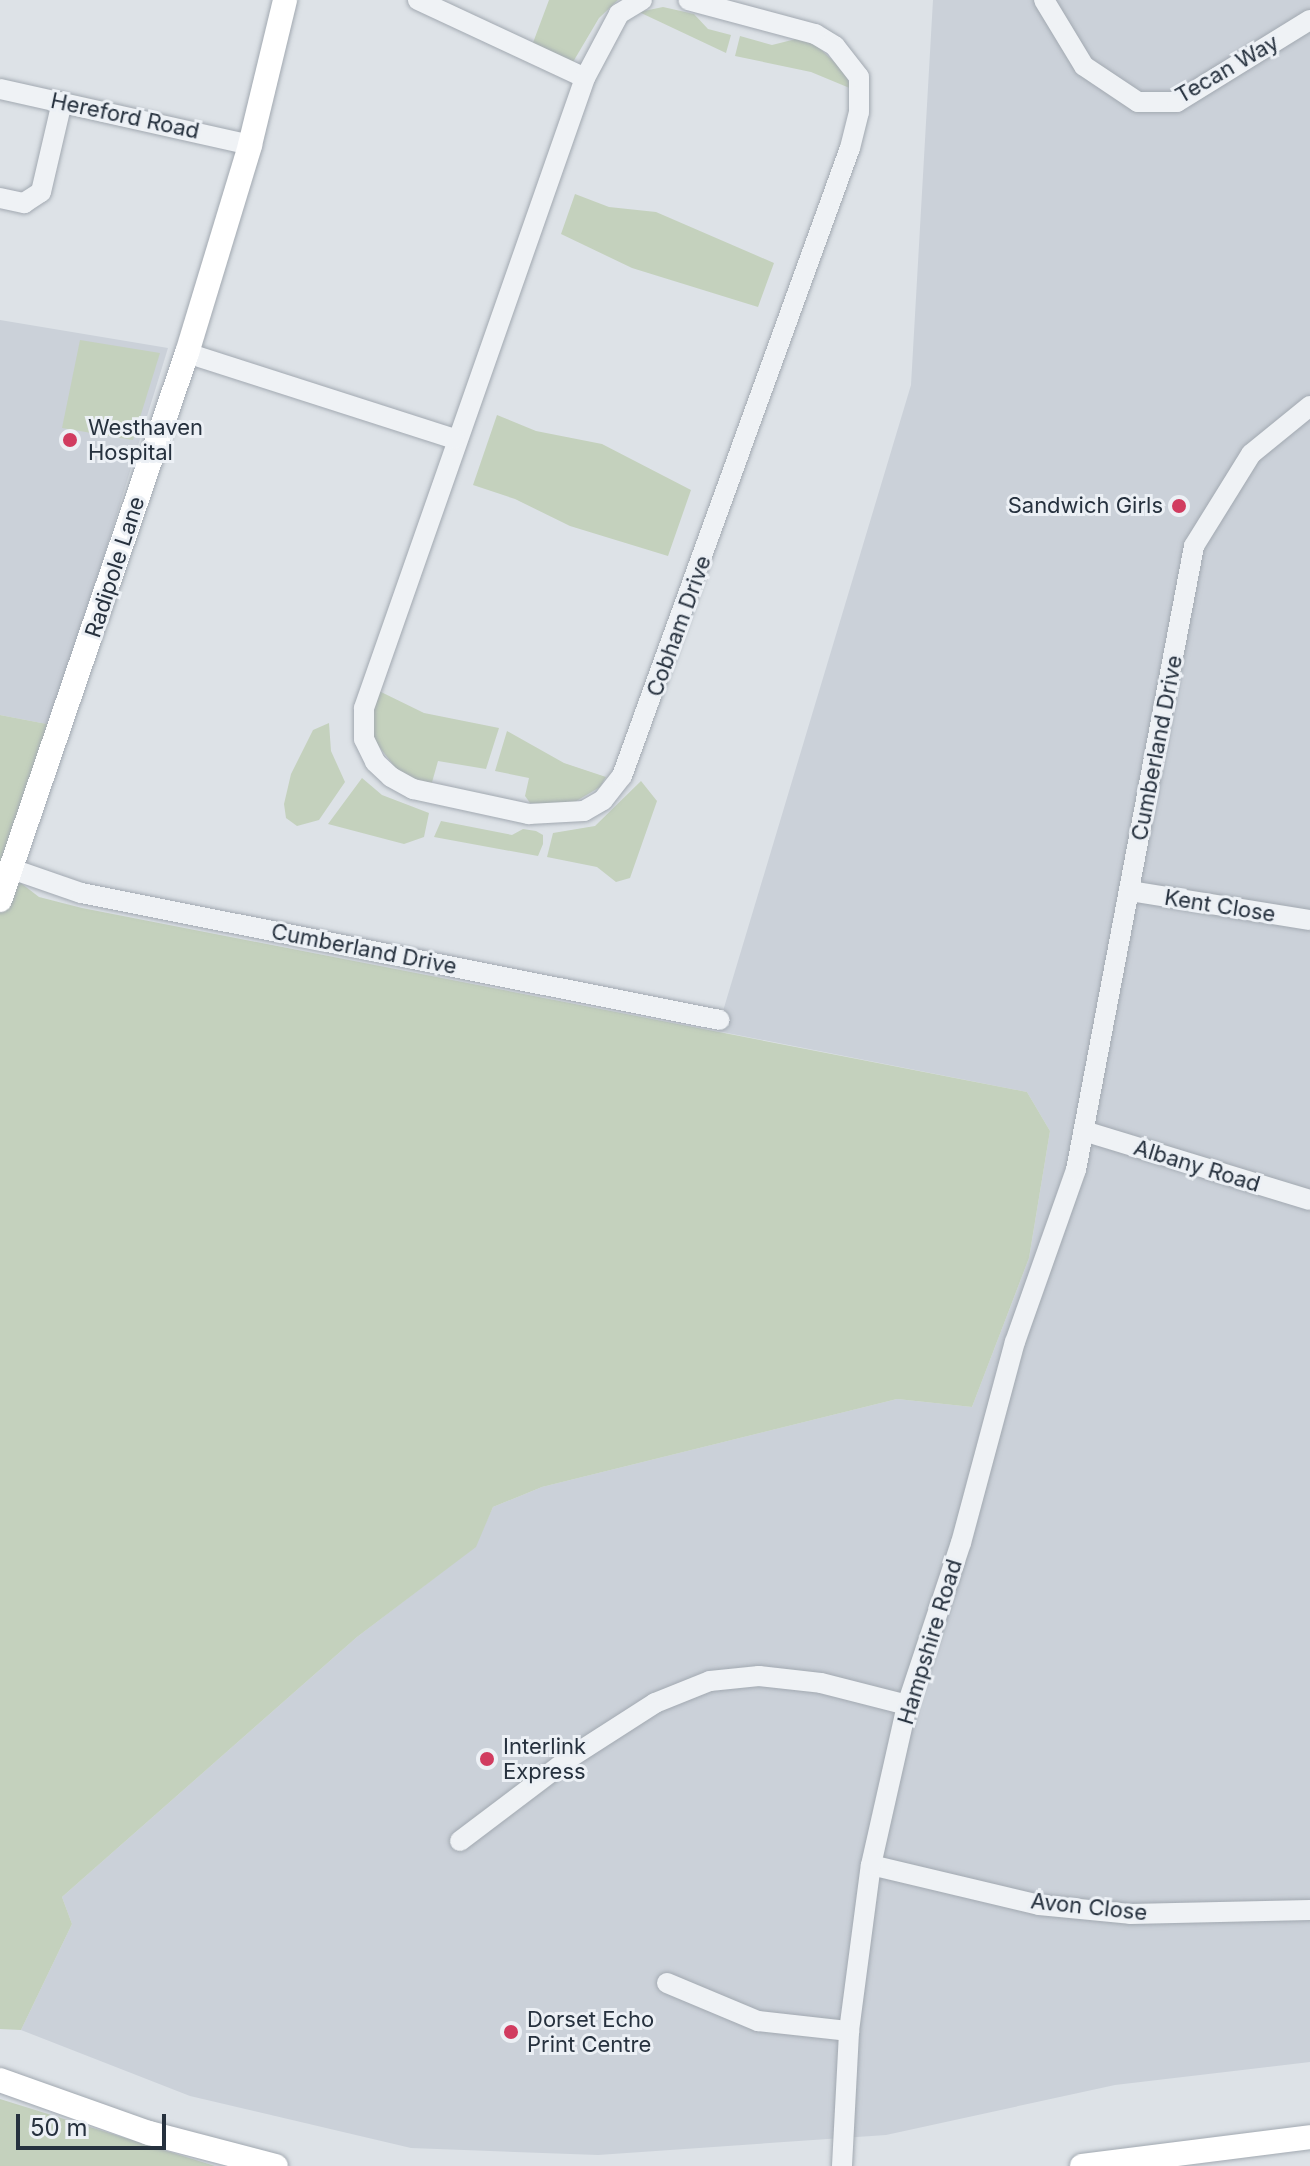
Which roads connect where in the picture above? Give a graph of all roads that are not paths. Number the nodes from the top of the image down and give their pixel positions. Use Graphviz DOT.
graph roads {
  1 [pos="285,0"];
  2 [pos="418,0"];
  3 [pos="642,0"];
  4 [pos="688,0"];
  5 [pos="1044,0"];
  6 [pos="742,6"];
  7 [pos="1310,20"];
  8 [pos="585,78"];
  9 [pos="0,89"];
  10 [pos="62,102"];
  11 [pos="250,145"];
  12 [pos="0,198"];
  13 [pos="187,353"];
  14 [pos="1310,406"];
  15 [pos="455,439"];
  16 [pos="12,869"];
  17 [pos="1130,891"];
  18 [pos="0,900"];
  19 [pos="1310,920"];
  20 [pos="720,1020"];
  21 [pos="1084,1131"];
  22 [pos="1310,1200"];
  23 [pos="907,1705"];
  24 [pos="460,1841"];
  25 [pos="871,1865"];
  26 [pos="1310,1910"];
  27 [pos="667,1983"];
  28 [pos="849,2031"];
  29 [pos="0,2080"];
  30 [pos="1310,2137"];
  31 [pos="276,2166"];
  32 [pos="842,2166"];
  33 [pos="1082,2166"];
  1 -- 11 [label="main road, Radipole Lane"];
  2 -- 8 [label="street"];
  3 -- 8 [label="street, Cobham Drive"];
  4 -- 6 [label="street, Cobham Drive"];
  5 -- 7 [label="street, Tecan Way"];
  6 -- 15 [label="street, Cobham Drive"];
  8 -- 15 [label="street, Cobham Drive"];
  9 -- 10 [label="street, Hereford Road"];
  10 -- 11 [label="street, Hereford Road"];
  10 -- 12 [label="street"];
  11 -- 13 [label="main road, Radipole Lane"];
  13 -- 15 [label="street"];
  13 -- 16 [label="main road, Radipole Lane"];
  14 -- 17 [label="street, Cumberland Drive"];
  16 -- 18 [label="main road, Radipole Lane"];
  16 -- 20 [label="street, Cumberland Drive"];
  17 -- 19 [label="street, Kent Close"];
  17 -- 21 [label="street, Cumberland Drive"];
  21 -- 22 [label="street, Albany Road"];
  21 -- 23 [label="street, Hampshire Road"];
  23 -- 24 [label="street"];
  23 -- 25 [label="street, Hampshire Road"];
  25 -- 26 [label="street, Avon Close"];
  25 -- 28 [label="street, Hampshire Road"];
  27 -- 28 [label="street"];
  28 -- 32 [label="street, Hampshire Road"];
  29 -- 31 [label="main road"];
  30 -- 33 [label="main road"];
}
